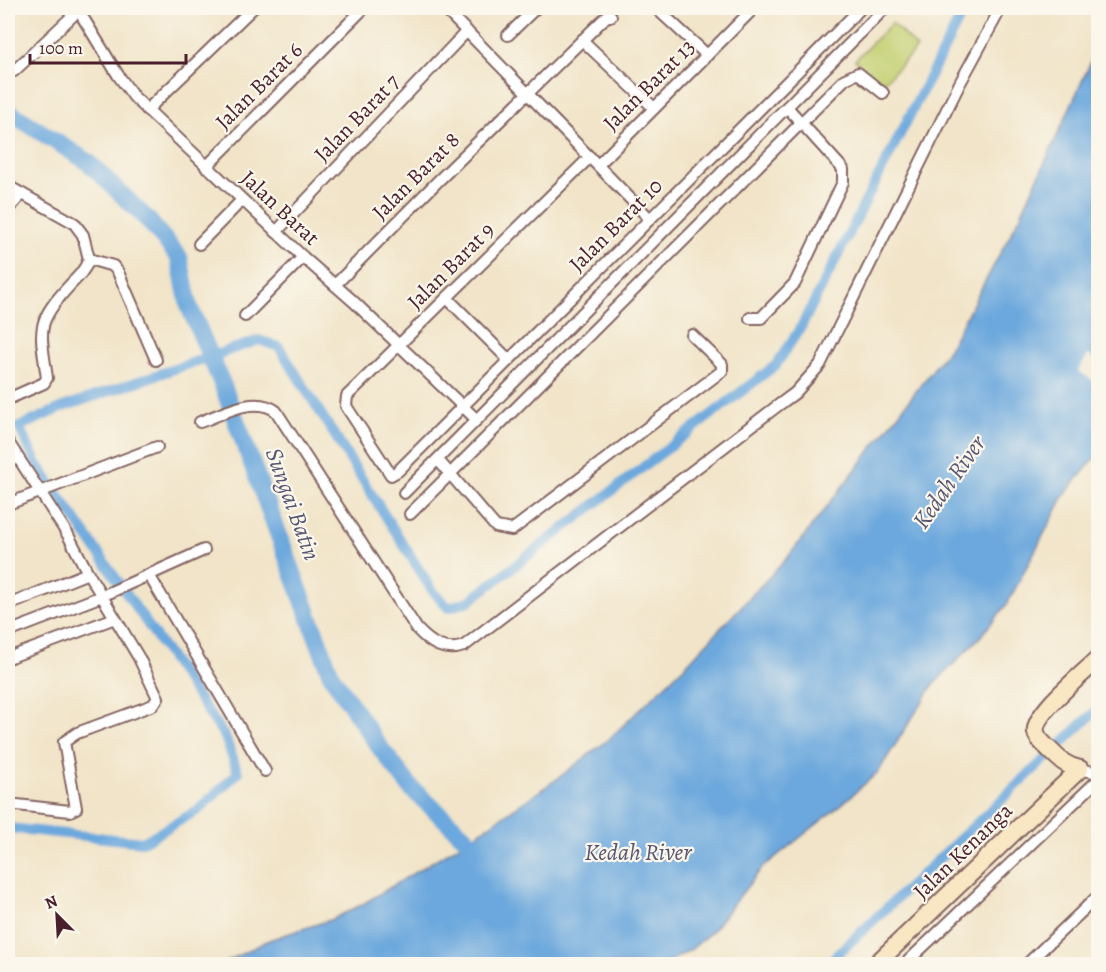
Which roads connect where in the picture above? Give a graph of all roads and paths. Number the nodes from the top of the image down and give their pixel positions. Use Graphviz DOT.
graph roads {
  1 [pos="79,8"];
  2 [pos="253,8"];
  3 [pos="364,8"];
  4 [pos="444,8"];
  5 [pos="536,8"];
  6 [pos="656,8"];
  7 [pos="754,8"];
  8 [pos="861,8"];
  9 [pos="885,8"];
  10 [pos="1001,8"];
  11 [pos="611,16"];
  12 [pos="467,32"];
  13 [pos="508,35"];
  14 [pos="582,40"];
  15 [pos="707,55"];
  16 [pos="14,71"];
  17 [pos="883,93"];
  18 [pos="526,95"];
  19 [pos="787,107"];
  20 [pos="654,108"];
  21 [pos="147,110"];
  22 [pos="801,123"];
  23 [pos="594,161"];
  24 [pos="207,166"];
  25 [pos="8,186"];
  26 [pos="22,194"];
  27 [pos="242,200"];
  28 [pos="8,209"];
  29 [pos="650,219"];
  30 [pos="276,232"];
  31 [pos="199,244"];
  32 [pos="303,257"];
  33 [pos="89,260"];
  34 [pos="335,285"];
  35 [pos="447,298"];
  36 [pos="245,316"];
  37 [pos="750,318"];
  38 [pos="692,335"];
  39 [pos="399,345"];
  40 [pos="156,360"];
  41 [pos="509,360"];
  42 [pos="8,399"];
  43 [pos="462,407"];
  44 [pos="477,420"];
  45 [pos="200,422"];
  46 [pos="8,442"];
  47 [pos="157,447"];
  48 [pos="438,460"];
  49 [pos="398,471"];
  50 [pos="451,473"];
  51 [pos="45,491"];
  52 [pos="404,494"];
  53 [pos="8,504"];
  54 [pos="410,514"];
  55 [pos="204,550"];
  56 [pos="88,573"];
  57 [pos="148,575"];
  58 [pos="106,594"];
  59 [pos="8,605"];
  60 [pos="115,618"];
  61 [pos="8,632"];
  62 [pos="8,658"];
  63 [pos="1098,659"];
  64 [pos="1080,769"];
  65 [pos="265,771"];
  66 [pos="1098,773"];
  67 [pos="1098,780"];
  68 [pos="8,804"];
  69 [pos="1098,896"];
  70 [pos="876,964"];
  71 [pos="905,964"];
  72 [pos="1027,964"];
  1 -- 16 [label="street"];
  1 -- 21 [label="street, Jalan Barat"];
  2 -- 21 [label="street"];
  3 -- 24 [label="street, Jalan Barat 6"];
  4 -- 12 [label="street"];
  5 -- 13 [label="street"];
  6 -- 15 [label="street"];
  7 -- 15 [label="street, Jalan Barat 13"];
  8 -- 29 [label="street, Jalan Barat 10"];
  9 -- 19 [label="street"];
  10 -- 45 [label="street"];
  11 -- 14 [label="street, Jalan Barat 8"];
  12 -- 18 [label="street"];
  12 -- 30 [label="street, Jalan Barat 7"];
  14 -- 18 [label="street, Jalan Barat 8"];
  14 -- 20 [label="street"];
  15 -- 20 [label="street, Jalan Barat 13"];
  17 -- 22 [label="street"];
  18 -- 23 [label="street"];
  18 -- 34 [label="street, Jalan Barat 8"];
  19 -- 22 [label="street"];
  19 -- 44 [label="street"];
  20 -- 23 [label="street, Jalan Barat 13"];
  21 -- 24 [label="street, Jalan Barat"];
  22 -- 37 [label="street"];
  22 -- 50 [label="street"];
  23 -- 29 [label="street"];
  23 -- 35 [label="street, Jalan Barat 9"];
  24 -- 27 [label="street, Jalan Barat"];
  25 -- 26 [label="street"];
  26 -- 28 [label="street"];
  26 -- 33 [label="street"];
  27 -- 30 [label="street, Jalan Barat"];
  27 -- 31 [label="street"];
  29 -- 41 [label="street, Jalan Barat 10"];
  30 -- 32 [label="street, Jalan Barat"];
  32 -- 34 [label="street, Jalan Barat"];
  32 -- 36 [label="street"];
  33 -- 40 [label="street"];
  33 -- 42 [label="street"];
  34 -- 39 [label="street, Jalan Barat"];
  35 -- 39 [label="street, Jalan Barat 9"];
  35 -- 41 [label="street"];
  38 -- 50 [label="street"];
  39 -- 43 [label="street, Jalan Barat"];
  39 -- 49 [label="street, Jalan Barat 9"];
  41 -- 43 [label="street, Jalan Barat 10"];
  43 -- 44 [label="street, Jalan Barat"];
  43 -- 49 [label="street, Jalan Barat 10"];
  44 -- 48 [label="street"];
  46 -- 51 [label="street"];
  47 -- 51 [label="street"];
  48 -- 50 [label="street"];
  48 -- 52 [label="street"];
  50 -- 54 [label="street"];
  51 -- 53 [label="street"];
  51 -- 56 [label="street"];
  55 -- 57 [label="street"];
  56 -- 58 [label="street"];
  56 -- 59 [label="street"];
  57 -- 58 [label="street"];
  57 -- 65 [label="street"];
  58 -- 60 [label="street"];
  58 -- 61 [label="street"];
  60 -- 62 [label="street"];
  60 -- 68 [label="street"];
  63 -- 64 [label="street"];
  64 -- 66 [label="street"];
  64 -- 70 [label="street, Jalan Kenanga"];
  67 -- 71 [label="street"];
  69 -- 72 [label="street"];
}
